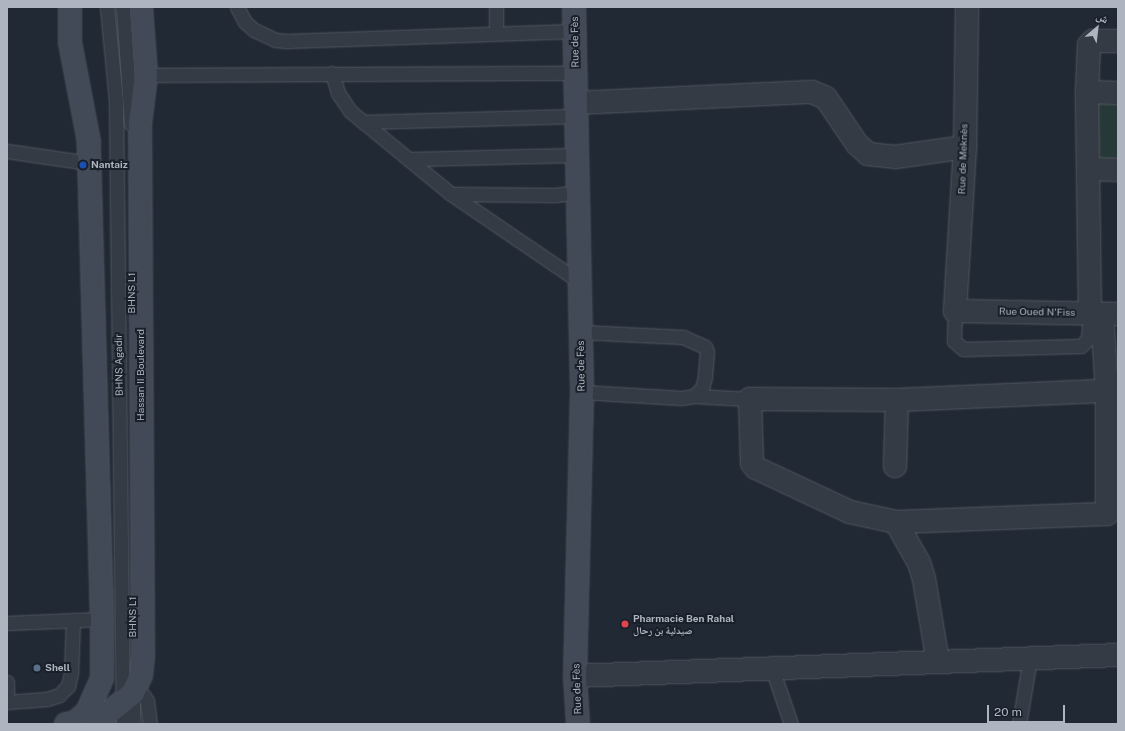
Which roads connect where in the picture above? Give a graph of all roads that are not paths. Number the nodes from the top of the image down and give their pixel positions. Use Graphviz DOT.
graph roads {
  1 [pos="70,7"];
  2 [pos="107,7"];
  3 [pos="123,7"];
  4 [pos="141,7"];
  5 [pos="237,7"];
  6 [pos="496,7"];
  7 [pos="574,7"];
  8 [pos="967,7"];
  9 [pos="575,31"];
  10 [pos="496,33"];
  11 [pos="1118,41"];
  12 [pos="332,73"];
  13 [pos="576,73"];
  14 [pos="146,75"];
  15 [pos="1087,92"];
  16 [pos="1118,93"];
  17 [pos="576,110"];
  18 [pos="363,122"];
  19 [pos="964,147"];
  20 [pos="7,151"];
  21 [pos="577,155"];
  22 [pos="412,159"];
  23 [pos="89,163"];
  24 [pos="1088,169"];
  25 [pos="1118,170"];
  26 [pos="578,192"];
  27 [pos="451,194"];
  28 [pos="580,282"];
  29 [pos="955,310"];
  30 [pos="1103,314"];
  31 [pos="581,332"];
  32 [pos="1107,391"];
  33 [pos="582,392"];
  34 [pos="694,396"];
  35 [pos="750,399"];
  36 [pos="897,400"];
  37 [pos="895,466"];
  38 [pos="1113,474"];
  39 [pos="896,522"];
  40 [pos="102,619"];
  41 [pos="73,620"];
  42 [pos="7,623"];
  43 [pos="1118,655"];
  44 [pos="1030,658"];
  45 [pos="938,662"];
  46 [pos="772,668"];
  47 [pos="575,676"];
  48 [pos="7,682"];
  49 [pos="7,702"];
  50 [pos="128,703"];
  51 [pos="66,724"];
  52 [pos="95,724"];
  53 [pos="133,724"];
  54 [pos="150,724"];
  55 [pos="578,724"];
  56 [pos="791,724"];
  57 [pos="1019,724"];
  1 -- 23 [label="street"];
  2 -- 50 [label="lane, BHNS Agadir"];
  3 -- 50 [label="lane, BHNS L1"];
  4 -- 14 [label="street, Hassan II Boulevard"];
  5 -- 10 [label="lane"];
  6 -- 10 [label="lane"];
  7 -- 9 [label="street, Rue de Fès"];
  8 -- 19 [label="street, Rue de Meknès"];
  9 -- 10 [label="lane"];
  9 -- 13 [label="street, Rue de Fès"];
  11 -- 15 [label="street"];
  12 -- 13 [label="lane"];
  12 -- 14 [label="lane"];
  12 -- 18 [label="lane"];
  13 -- 17 [label="street, Rue de Fès"];
  14 -- 50 [label="street, Hassan II Boulevard"];
  15 -- 16 [label="street"];
  15 -- 24 [label="street"];
  17 -- 18 [label="lane"];
  17 -- 19 [label="street"];
  17 -- 21 [label="street, Rue de Fès"];
  18 -- 22 [label="lane"];
  19 -- 29 [label="street, Rue de Meknès"];
  20 -- 23 [label="lane"];
  21 -- 22 [label="lane"];
  21 -- 26 [label="street, Rue de Fès"];
  22 -- 27 [label="lane"];
  23 -- 40 [label="street"];
  24 -- 25 [label="street"];
  24 -- 30 [label="street"];
  26 -- 27 [label="lane"];
  26 -- 28 [label="street, Rue de Fès"];
  27 -- 28 [label="lane"];
  28 -- 31 [label="street, Rue de Fès"];
  29 -- 30 [label="street, Rue Oued N'Fiss"];
  29 -- 30 [label="lane"];
  30 -- 32 [label="street"];
  31 -- 33 [label="street, Rue de Fès"];
  31 -- 34 [label="lane"];
  32 -- 36 [label="street"];
  32 -- 38 [label="street"];
  33 -- 34 [label="lane"];
  33 -- 47 [label="street, Rue de Fès"];
  34 -- 35 [label="lane"];
  35 -- 36 [label="street"];
  35 -- 39 [label="street"];
  36 -- 37 [label="street"];
  38 -- 39 [label="street"];
  39 -- 45 [label="street"];
  40 -- 41 [label="lane"];
  40 -- 51 [label="street"];
  41 -- 42 [label="lane"];
  41 -- 49 [label="lane"];
  43 -- 44 [label="street"];
  44 -- 45 [label="street"];
  44 -- 57 [label="lane"];
  45 -- 46 [label="street"];
  46 -- 47 [label="street"];
  46 -- 56 [label="lane"];
  47 -- 55 [label="street, Rue de Fès"];
  48 -- 49 [label="lane"];
  50 -- 52 [label="street, Hassan II Boulevard"];
  50 -- 53 [label="lane, BHNS L1"];
  50 -- 54 [label="lane"];
}
